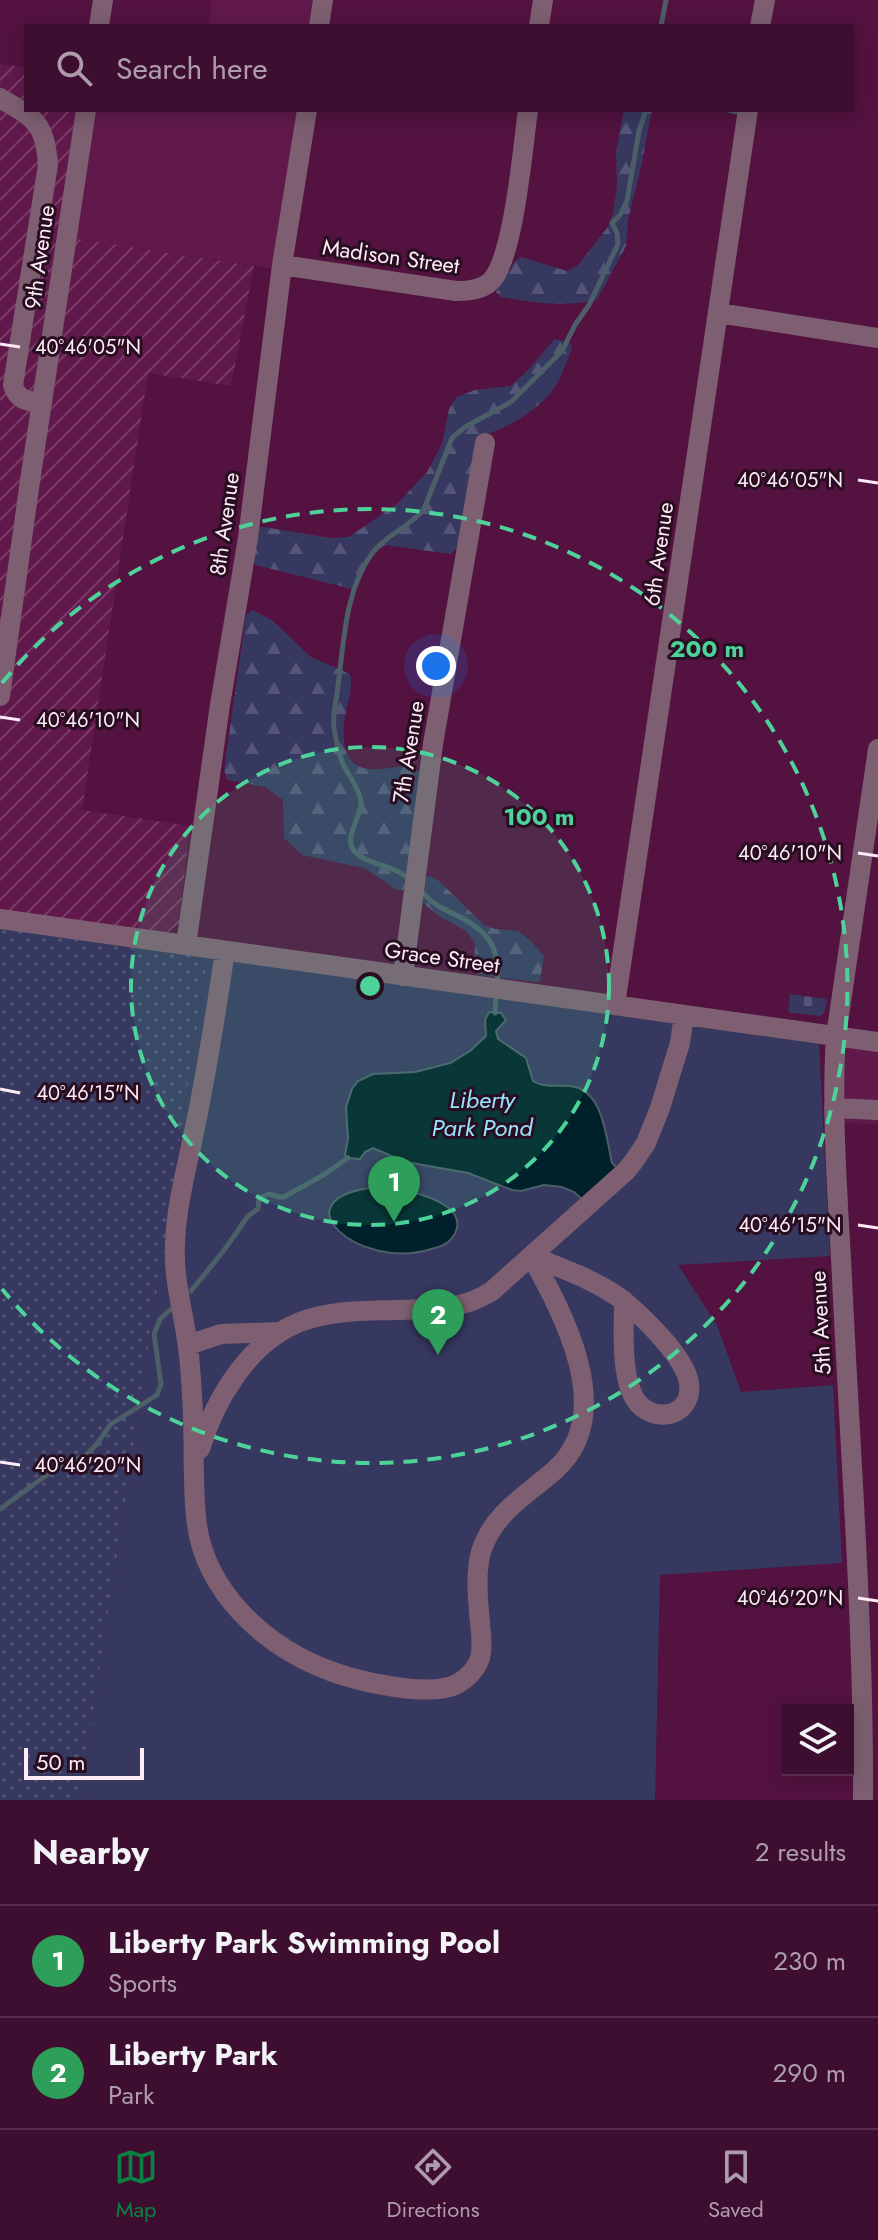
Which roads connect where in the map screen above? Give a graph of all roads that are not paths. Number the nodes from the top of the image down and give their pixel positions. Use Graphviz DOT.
graph roads {
  1 [pos="103,0"];
  2 [pos="323,0"];
  3 [pos="543,0"];
  4 [pos="765,0"];
  5 [pos="99,24"];
  6 [pos="319,24"];
  7 [pos="539,24"];
  8 [pos="760,24"];
  9 [pos="0,98"];
  10 [pos="86,112"];
  11 [pos="307,112"];
  12 [pos="528,112"];
  13 [pos="748,112"];
  14 [pos="282,265"];
  15 [pos="718,313"];
  16 [pos="878,338"];
  17 [pos="42,403"];
  18 [pos="485,443"];
  19 [pos="0,696"];
  20 [pos="878,749"];
  21 [pos="872,827"];
  22 [pos="0,919"];
  23 [pos="186,945"];
  24 [pos="225,951"];
  25 [pos="403,976"];
  26 [pos="615,1005"];
  27 [pos="684,1015"];
  28 [pos="836,1036"];
  29 [pos="878,1042"];
  30 [pos="834,1108"];
  31 [pos="878,1110"];
  32 [pos="531,1256"];
  33 [pos="624,1301"];
  34 [pos="280,1332"];
  35 [pos="188,1345"];
  36 [pos="195,1464"];
  37 [pos="863,1800"];
  1 -- 5 [label="street"];
  2 -- 6 [label="street"];
  3 -- 7 [label="street"];
  4 -- 8 [label="street"];
  9 -- 17 [label="street"];
  10 -- 17 [label="street, 9th Avenue"];
  11 -- 14 [label="street, 8th Avenue"];
  12 -- 14 [label="street, Madison Street"];
  13 -- 15 [label="street, 6th Avenue"];
  14 -- 23 [label="street, 8th Avenue"];
  15 -- 16 [label="street"];
  15 -- 26 [label="street, 6th Avenue"];
  17 -- 19 [label="street, 9th Avenue"];
  18 -- 25 [label="street, 7th Avenue"];
  20 -- 21 [label="street, 5th Avenue"];
  21 -- 28 [label="street, 5th Avenue"];
  22 -- 23 [label="street, Grace Street"];
  23 -- 24 [label="street, Grace Street"];
  24 -- 25 [label="street, Grace Street"];
  24 -- 35 [label="street"];
  25 -- 26 [label="street, Grace Street"];
  26 -- 27 [label="street, Grace Street"];
  27 -- 28 [label="street, Grace Street"];
  27 -- 32 [label="street"];
  28 -- 29 [label="street, Grace Street"];
  28 -- 30 [label="street, 5th Avenue"];
  30 -- 31 [label="street"];
  30 -- 37 [label="street, 5th Avenue"];
  32 -- 33 [label="street"];
  32 -- 34 [label="street"];
  32 -- 36 [label="street"];
  33 -- 33 [label="street"];
  34 -- 35 [label="street"];
  34 -- 36 [label="street"];
  35 -- 36 [label="street"];
}
